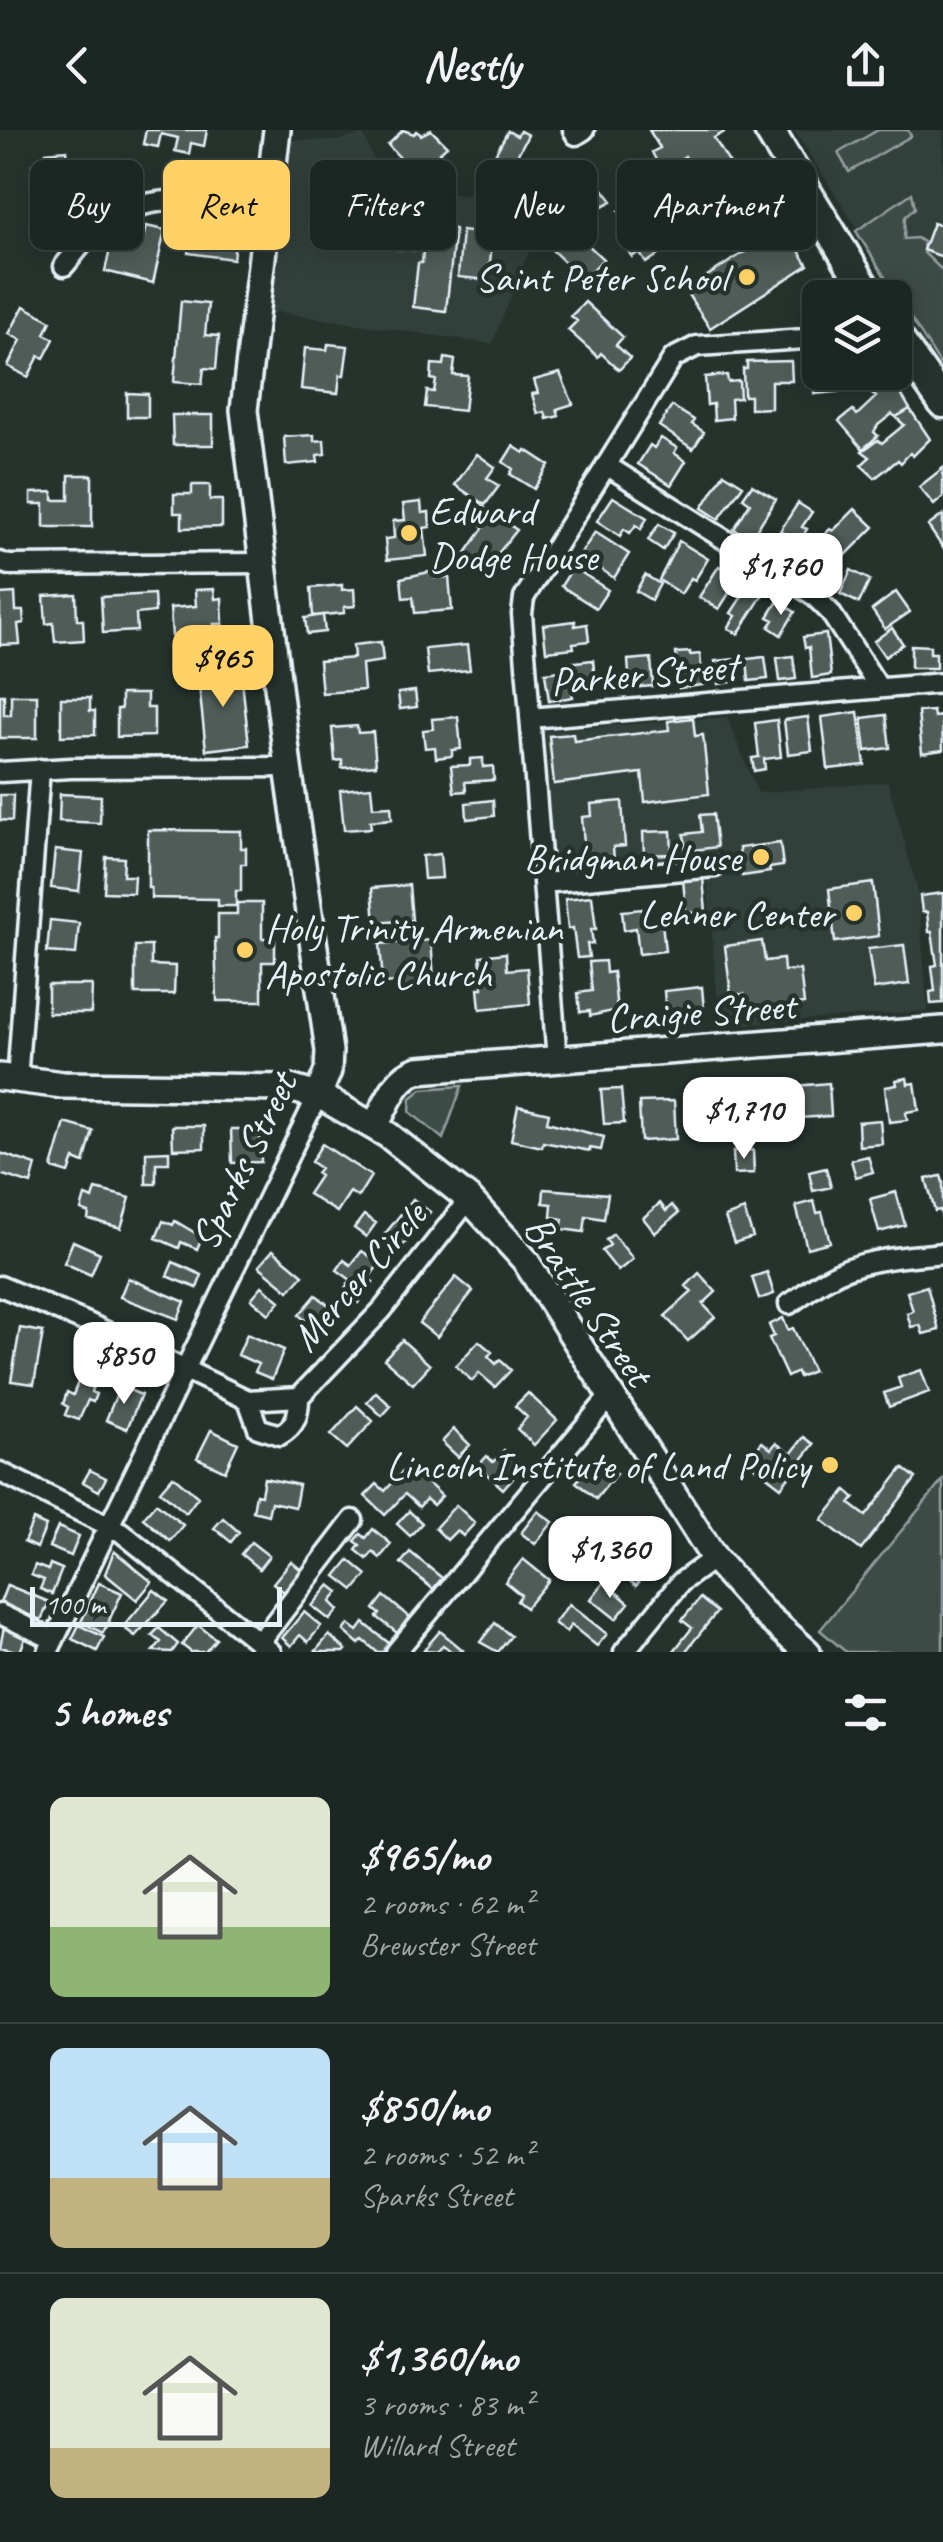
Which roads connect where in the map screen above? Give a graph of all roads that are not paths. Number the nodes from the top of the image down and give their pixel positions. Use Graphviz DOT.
graph roads {
  1 [pos="277,130"];
  2 [pos="573,130"];
  3 [pos="584,130"];
  4 [pos="769,130"];
  5 [pos="274,160"];
  6 [pos="163,201"];
  7 [pos="264,250"];
  8 [pos="64,266"];
  9 [pos="860,280"];
  10 [pos="802,339"];
  11 [pos="912,358"];
  12 [pos="943,403"];
  13 [pos="606,465"];
  14 [pos="0,562"];
  15 [pos="264,562"];
  16 [pos="943,683"];
  17 [pos="879,688"];
  18 [pos="530,718"];
  19 [pos="288,767"];
  20 [pos="40,769"];
  21 [pos="0,772"];
  22 [pos="715,866"];
  23 [pos="543,883"];
  24 [pos="943,1030"];
  25 [pos="556,1060"];
  26 [pos="8,1079"];
  27 [pos="318,1095"];
  28 [pos="375,1125"];
  29 [pos="470,1199"];
  30 [pos="943,1253"];
  31 [pos="0,1286"];
  32 [pos="789,1304"];
  33 [pos="184,1372"];
  34 [pos="610,1396"];
  35 [pos="298,1397"];
  36 [pos="248,1400"];
  37 [pos="0,1472"];
  38 [pos="352,1520"];
  39 [pos="110,1526"];
  40 [pos="714,1558"];
  41 [pos="0,1614"];
  42 [pos="51,1646"];
  43 [pos="265,1647"];
  44 [pos="396,1652"];
  45 [pos="624,1652"];
  46 [pos="807,1652"];
  1 -- 5 [label="main road, Sparks Street"];
  2 -- 3 [label="street"];
  4 -- 9 [label="main road"];
  6 -- 8 [label="street"];
  7 -- 15 [label="main road, Sparks Street"];
  10 -- 13 [label="street"];
  11 -- 12 [label="main road"];
  13 -- 17 [label="street"];
  13 -- 18 [label="street"];
  14 -- 15 [label="street"];
  15 -- 19 [label="main road, Sparks Street"];
  16 -- 17 [label="street, Parker Street"];
  17 -- 18 [label="street, Parker Street"];
  18 -- 23 [label="street"];
  19 -- 20 [label="street"];
  19 -- 27 [label="main road, Sparks Street"];
  20 -- 21 [label="street"];
  20 -- 26 [label="street"];
  22 -- 23 [label="street"];
  23 -- 25 [label="street"];
  24 -- 25 [label="main road, Craigie Street"];
  25 -- 28 [label="main road, Craigie Street"];
  26 -- 27 [label="main road, Brattle Street"];
  27 -- 28 [label="main road, Brattle Street"];
  27 -- 33 [label="street, Sparks Street"];
  28 -- 29 [label="main road, Brattle Street"];
  29 -- 34 [label="main road, Brattle Street"];
  29 -- 35 [label="street, Mercer Circle"];
  30 -- 32 [label="street"];
  31 -- 33 [label="street, Mercer Circle"];
  33 -- 36 [label="street, Mercer Circle"];
  33 -- 39 [label="street, Sparks Street"];
  34 -- 40 [label="main road, Brattle Street"];
  34 -- 44 [label="street"];
  35 -- 36 [label="street, Mercer Circle"];
  35 -- 36 [label="street, Mercer Circle"];
  37 -- 39 [label="street"];
  38 -- 43 [label="street"];
  39 -- 42 [label="street, Sparks Street"];
  39 -- 43 [label="street"];
  40 -- 45 [label="street"];
  40 -- 46 [label="main road, Brattle Street"];
  41 -- 42 [label="street"];
}
